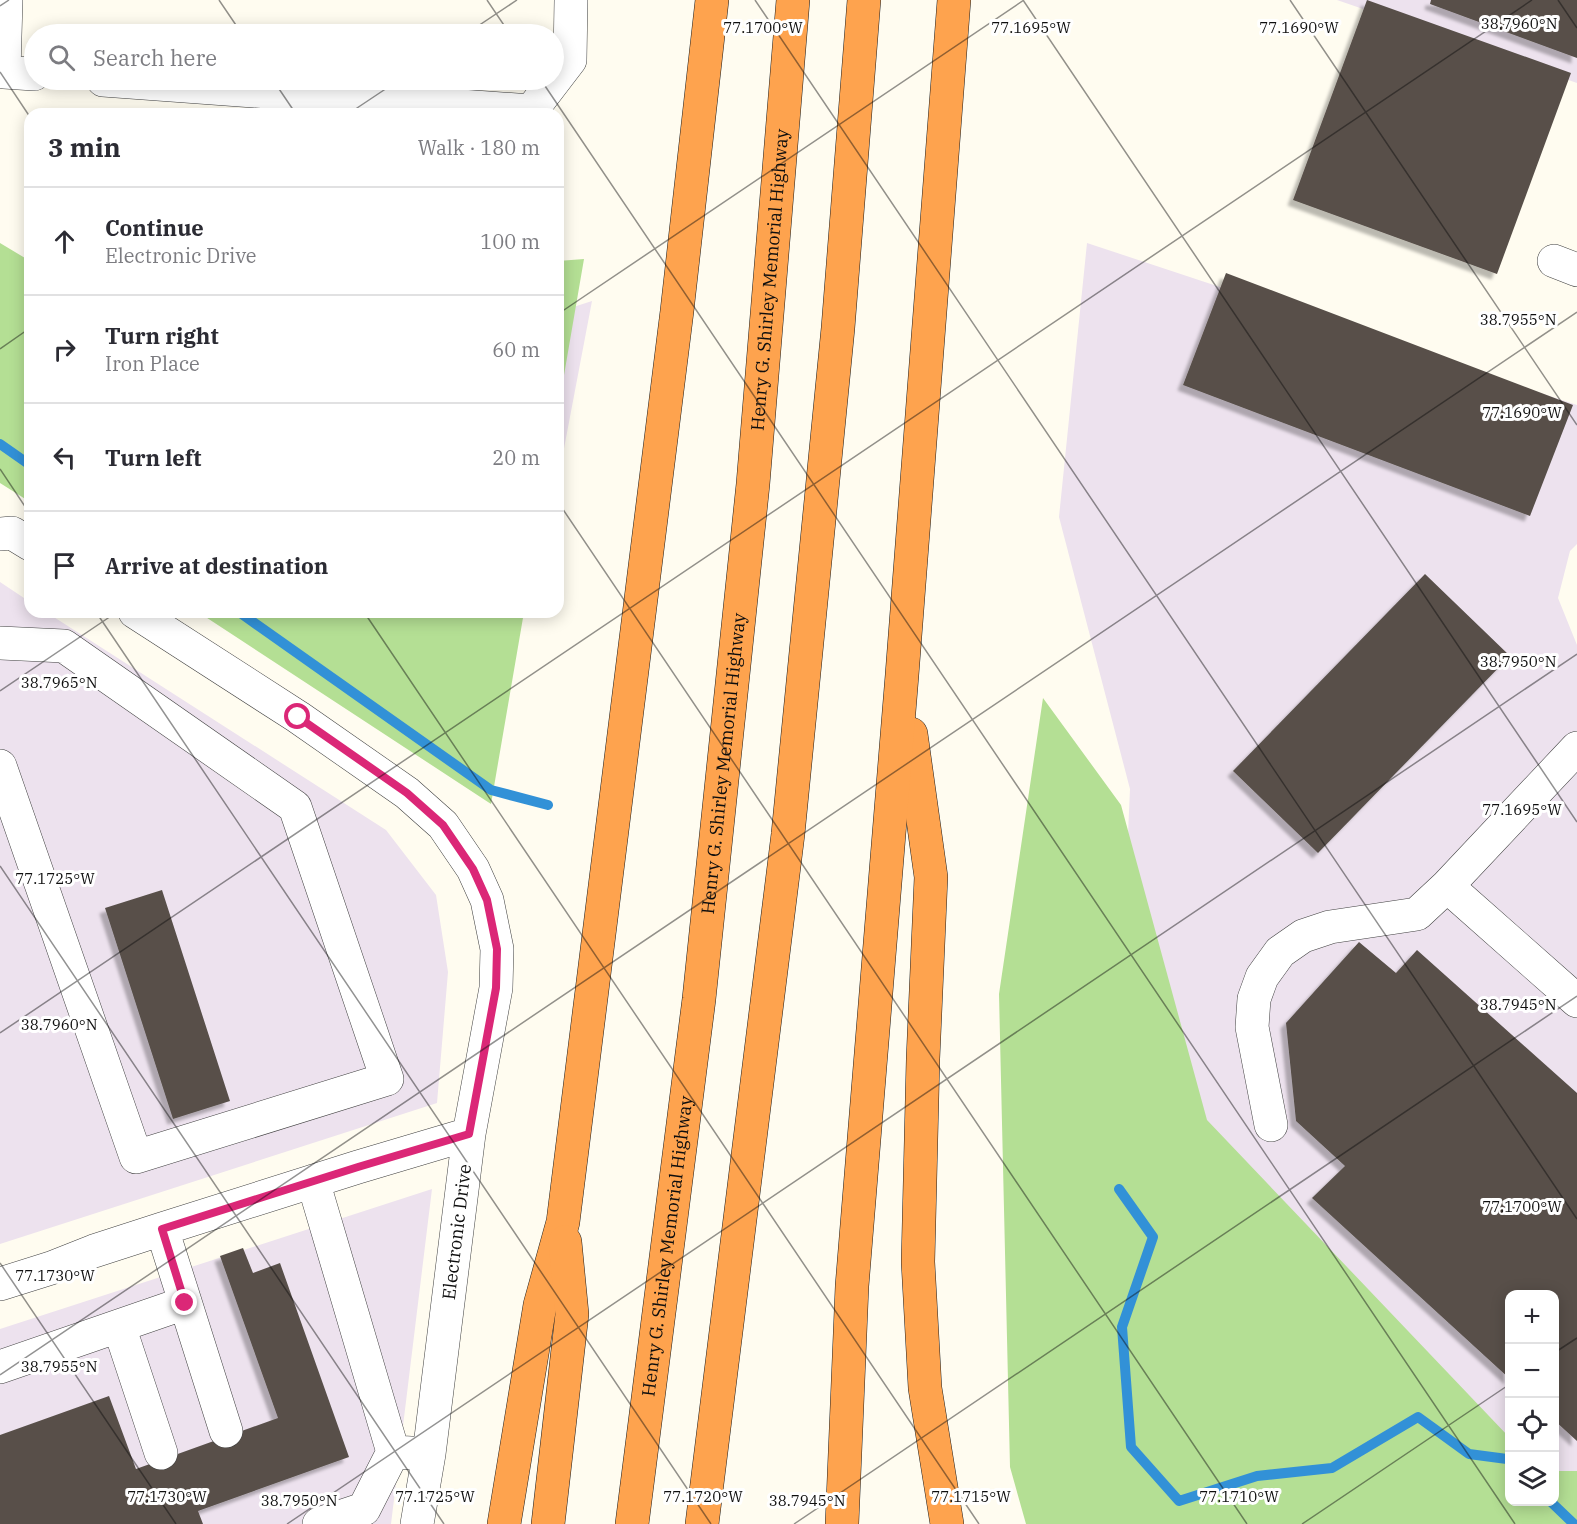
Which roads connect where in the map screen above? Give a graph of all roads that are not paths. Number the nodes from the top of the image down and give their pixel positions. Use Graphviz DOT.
graph roads {
  1 [pos="6,0"];
  2 [pos="571,0"];
  3 [pos="712,0"];
  4 [pos="793,0"];
  5 [pos="864,0"];
  6 [pos="954,0"];
  7 [pos="564,68"];
  8 [pos="24,74"];
  9 [pos="241,90"];
  10 [pos="547,90"];
  11 [pos="490,108"];
  12 [pos="533,108"];
  13 [pos="0,534"];
  14 [pos="24,540"];
  15 [pos="144,618"];
  16 [pos="0,643"];
  17 [pos="902,675"];
  18 [pos="1577,748"];
  19 [pos="0,766"];
  20 [pos="1447,886"];
  21 [pos="1577,1001"];
  22 [pos="1271,1125"];
  23 [pos="469,1134"];
  24 [pos="313,1181"];
  25 [pos="563,1222"];
  26 [pos="162,1229"];
  27 [pos="0,1284"];
  28 [pos="185,1303"];
  29 [pos="119,1326"];
  30 [pos="0,1367"];
  31 [pos="226,1431"];
  32 [pos="934,1448"];
  33 [pos="393,1452"];
  34 [pos="161,1453"];
  35 [pos="429,1454"];
  36 [pos="319,1524"];
  37 [pos="417,1524"];
  38 [pos="504,1524"];
  39 [pos="548,1524"];
  40 [pos="633,1524"];
  41 [pos="702,1524"];
  42 [pos="842,1524"];
  43 [pos="938,1524"];
  44 [pos="947,1524"];
  1 -- 8 [label="street"];
  2 -- 7 [label="street"];
  3 -- 25 [label="highway"];
  4 -- 40 [label="highway, Henry G. Shirley Memorial Highway"];
  5 -- 41 [label="highway"];
  6 -- 17 [label="highway"];
  9 -- 11 [label="street"];
  10 -- 12 [label="street"];
  13 -- 14 [label="street"];
  15 -- 23 [label="street, Electronic Drive"];
  16 -- 19 [label="street"];
  17 -- 32 [label="highway"];
  17 -- 42 [label="highway"];
  18 -- 20 [label="street"];
  20 -- 21 [label="street"];
  20 -- 22 [label="street"];
  23 -- 24 [label="street"];
  23 -- 35 [label="street, Electronic Drive"];
  24 -- 26 [label="street"];
  24 -- 33 [label="street"];
  25 -- 38 [label="highway"];
  25 -- 39 [label="highway"];
  26 -- 27 [label="street"];
  26 -- 28 [label="street"];
  28 -- 29 [label="street"];
  28 -- 31 [label="street"];
  29 -- 30 [label="street"];
  29 -- 34 [label="street"];
  32 -- 43 [label="highway"];
  32 -- 44 [label="highway"];
  33 -- 35 [label="street"];
  33 -- 36 [label="street"];
  35 -- 37 [label="street, Electronic Drive"];
}
